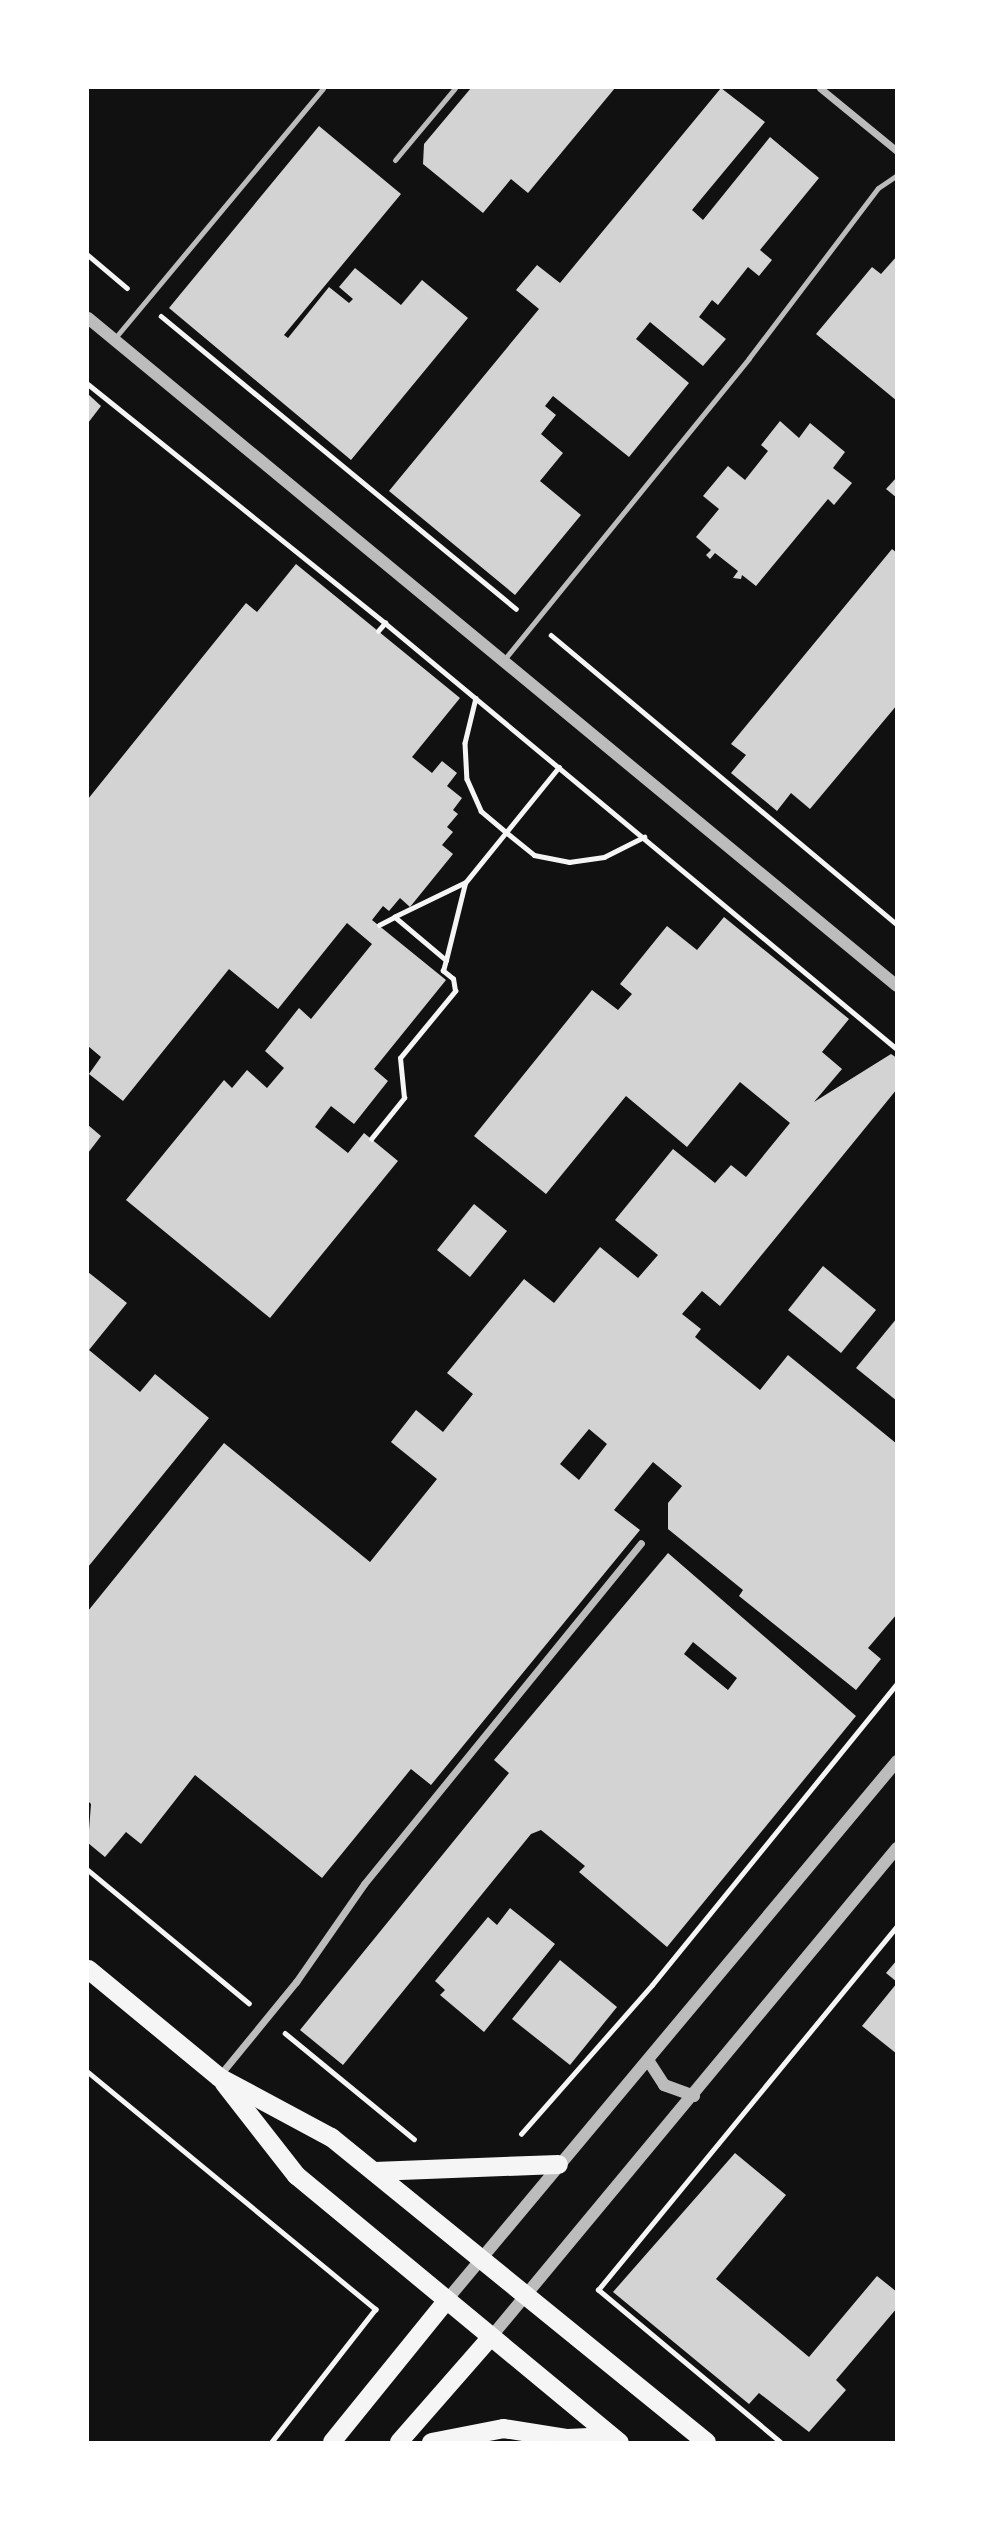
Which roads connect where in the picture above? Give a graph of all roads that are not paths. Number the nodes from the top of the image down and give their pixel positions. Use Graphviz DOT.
graph roads {
  1 [pos="323,88"];
  2 [pos="455,88"];
  3 [pos="820,88"];
  4 [pos="897,151"];
  5 [pos="395,160"];
  6 [pos="897,175"];
  7 [pos="88,318"];
  8 [pos="113,340"];
  9 [pos="503,661"];
  10 [pos="897,986"];
  11 [pos="641,1543"];
  12 [pos="897,1761"];
  13 [pos="897,1848"];
  14 [pos="88,1969"];
  15 [pos="648,2060"];
  16 [pos="219,2077"];
  17 [pos="694,2096"];
  18 [pos="558,2164"];
  19 [pos="374,2171"];
  20 [pos="481,2259"];
  21 [pos="527,2296"];
  22 [pos="446,2301"];
  23 [pos="491,2337"];
  24 [pos="615,2439"];
  25 [pos="332,2442"];
  26 [pos="399,2442"];
  27 [pos="431,2442"];
  28 [pos="706,2442"];
  1 -- 8 [label="lane"];
  2 -- 5 [label="lane"];
  3 -- 4 [label="street"];
  6 -- 9 [label="lane"];
  7 -- 8 [label="street"];
  8 -- 9 [label="street"];
  9 -- 10 [label="street"];
  11 -- 16 [label="street"];
  12 -- 15 [label="street"];
  13 -- 17 [label="street"];
  14 -- 16 [label="highway"];
  15 -- 17 [label="street"];
  15 -- 18 [label="street"];
  16 -- 19 [label="highway"];
  16 -- 22 [label="highway"];
  17 -- 21 [label="street"];
  18 -- 19 [label="highway"];
  18 -- 20 [label="street"];
  19 -- 20 [label="highway"];
  20 -- 21 [label="highway"];
  20 -- 22 [label="street"];
  21 -- 23 [label="street"];
  21 -- 28 [label="highway"];
  22 -- 23 [label="highway"];
  22 -- 25 [label="main road"];
  23 -- 24 [label="highway"];
  23 -- 26 [label="main road"];
  24 -- 27 [label="highway"];
}
